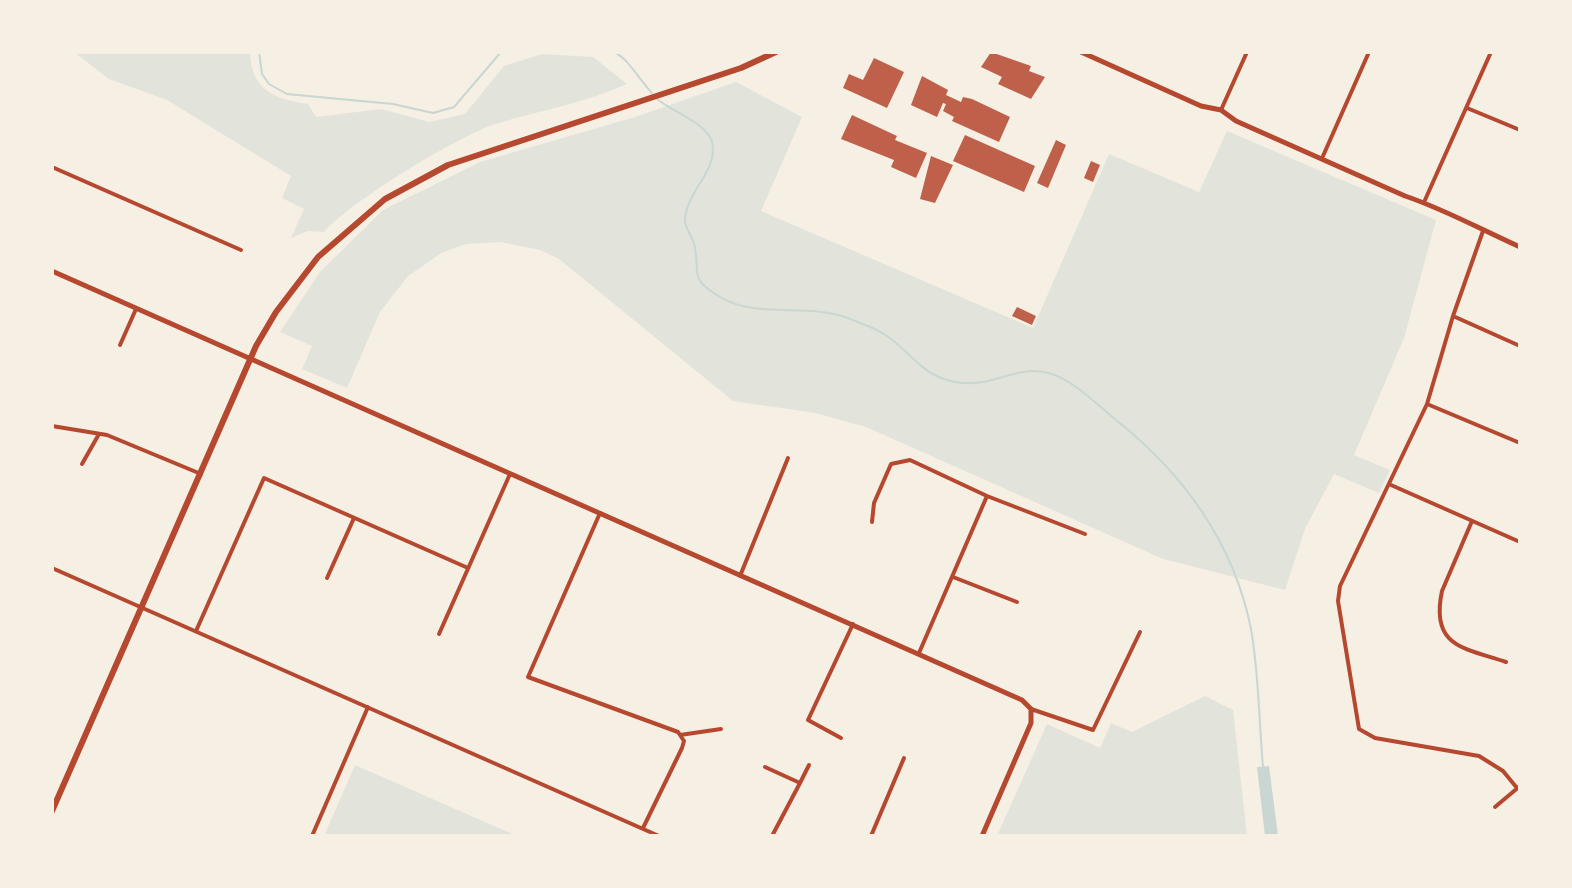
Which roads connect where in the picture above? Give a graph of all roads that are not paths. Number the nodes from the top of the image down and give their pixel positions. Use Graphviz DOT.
graph roads {
  1 [pos="776,52"];
  2 [pos="1081,52"];
  3 [pos="1247,52"];
  4 [pos="1369,52"];
  5 [pos="1491,52"];
  6 [pos="1467,108"];
  7 [pos="1221,110"];
  8 [pos="1520,130"];
  9 [pos="1323,156"];
  10 [pos="52,167"];
  11 [pos="1425,200"];
  12 [pos="1483,231"];
  13 [pos="1520,247"];
  14 [pos="241,250"];
  15 [pos="52,271"];
  16 [pos="136,309"];
  17 [pos="1453,316"];
  18 [pos="120,345"];
  19 [pos="1520,346"];
  20 [pos="251,360"];
  21 [pos="1427,404"];
  22 [pos="52,426"];
  23 [pos="99,434"];
  24 [pos="1520,443"];
  25 [pos="788,458"];
  26 [pos="82,464"];
  27 [pos="201,474"];
  28 [pos="510,474"];
  29 [pos="1391,485"];
  30 [pos="987,496"];
  31 [pos="600,513"];
  32 [pos="354,518"];
  33 [pos="1472,521"];
  34 [pos="872,522"];
  35 [pos="1085,534"];
  36 [pos="1520,542"];
  37 [pos="52,568"];
  38 [pos="468,568"];
  39 [pos="740,576"];
  40 [pos="953,577"];
  41 [pos="327,578"];
  42 [pos="1017,602"];
  43 [pos="141,607"];
  44 [pos="853,624"];
  45 [pos="196,632"];
  46 [pos="1140,632"];
  47 [pos="439,634"];
  48 [pos="919,653"];
  49 [pos="1506,662"];
  50 [pos="368,707"];
  51 [pos="1032,712"];
  52 [pos="721,729"];
  53 [pos="680,735"];
  54 [pos="841,738"];
  55 [pos="904,758"];
  56 [pos="809,765"];
  57 [pos="765,767"];
  58 [pos="800,783"];
  59 [pos="1519,787"];
  60 [pos="1495,807"];
  61 [pos="52,811"];
  62 [pos="643,829"];
  63 [pos="312,836"];
  64 [pos="659,836"];
  65 [pos="772,836"];
  66 [pos="871,836"];
  67 [pos="982,836"];
  1 -- 20 [label="main road"];
  2 -- 7 [label="street"];
  3 -- 7 [label="street"];
  4 -- 9 [label="street"];
  5 -- 6 [label="street"];
  6 -- 8 [label="street"];
  6 -- 11 [label="street"];
  7 -- 9 [label="street"];
  9 -- 11 [label="street"];
  10 -- 14 [label="street"];
  11 -- 12 [label="street"];
  12 -- 13 [label="street"];
  12 -- 17 [label="street"];
  15 -- 16 [label="street"];
  16 -- 18 [label="street"];
  16 -- 20 [label="street"];
  17 -- 19 [label="street"];
  17 -- 21 [label="street"];
  20 -- 27 [label="main road"];
  20 -- 28 [label="street"];
  21 -- 24 [label="street"];
  21 -- 29 [label="street"];
  22 -- 23 [label="street"];
  23 -- 26 [label="street"];
  23 -- 27 [label="street"];
  25 -- 39 [label="street"];
  27 -- 43 [label="main road"];
  28 -- 31 [label="street"];
  28 -- 38 [label="street"];
  29 -- 33 [label="street"];
  29 -- 59 [label="street"];
  30 -- 34 [label="street"];
  30 -- 35 [label="street"];
  30 -- 40 [label="street"];
  31 -- 39 [label="street"];
  31 -- 53 [label="street"];
  32 -- 38 [label="street"];
  32 -- 41 [label="street"];
  32 -- 45 [label="street"];
  33 -- 36 [label="street"];
  33 -- 49 [label="street"];
  37 -- 43 [label="street"];
  38 -- 47 [label="street"];
  39 -- 44 [label="street"];
  40 -- 42 [label="street"];
  40 -- 48 [label="street"];
  43 -- 45 [label="street"];
  43 -- 61 [label="main road"];
  44 -- 48 [label="street"];
  44 -- 54 [label="street"];
  45 -- 50 [label="street"];
  46 -- 51 [label="street"];
  48 -- 51 [label="street"];
  50 -- 62 [label="street"];
  50 -- 63 [label="street"];
  51 -- 67 [label="street"];
  52 -- 53 [label="street"];
  53 -- 62 [label="street"];
  55 -- 66 [label="street"];
  56 -- 58 [label="street"];
  57 -- 58 [label="street"];
  58 -- 65 [label="street"];
  59 -- 60 [label="street"];
  62 -- 64 [label="street"];
}
